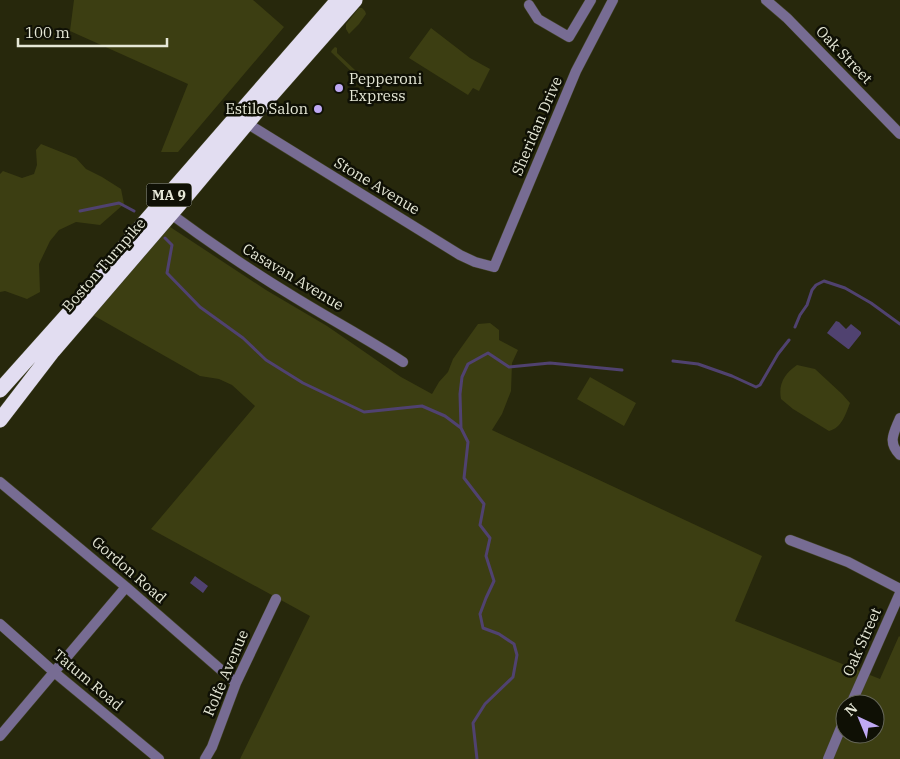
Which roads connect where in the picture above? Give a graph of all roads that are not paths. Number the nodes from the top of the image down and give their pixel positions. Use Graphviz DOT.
graph roads {
  1 [pos="338,0"];
  2 [pos="354,0"];
  3 [pos="591,0"];
  4 [pos="613,0"];
  5 [pos="766,0"];
  6 [pos="529,5"];
  7 [pos="248,124"];
  8 [pos="900,134"];
  9 [pos="171,214"];
  10 [pos="494,267"];
  11 [pos="403,362"];
  12 [pos="0,390"];
  13 [pos="900,418"];
  14 [pos="0,420"];
  15 [pos="900,455"];
  16 [pos="0,482"];
  17 [pos="790,540"];
  18 [pos="126,587"];
  19 [pos="900,589"];
  20 [pos="900,593"];
  21 [pos="276,599"];
  22 [pos="0,624"];
  23 [pos="54,672"];
  24 [pos="236,683"];
  25 [pos="855,694"];
  26 [pos="0,736"];
  27 [pos="835,742"];
  28 [pos="159,759"];
  29 [pos="205,759"];
  30 [pos="828,759"];
  1 -- 12 [label="highway, Boston Turnpike / MA 9"];
  2 -- 7 [label="highway, Boston Turnpike / MA 9"];
  3 -- 6 [label="street"];
  4 -- 10 [label="street, Sheridan Drive"];
  5 -- 8 [label="street, Oak Street"];
  7 -- 9 [label="highway, Boston Turnpike / MA 9"];
  7 -- 10 [label="street, Stone Avenue"];
  9 -- 11 [label="street, Casavan Avenue"];
  9 -- 14 [label="highway, Boston Turnpike / MA 9"];
  13 -- 15 [label="street"];
  16 -- 18 [label="street, Gordon Road"];
  17 -- 19 [label="street"];
  18 -- 23 [label="street"];
  18 -- 24 [label="street, Gordon Road"];
  20 -- 25 [label="street, Oak Street"];
  21 -- 24 [label="street, Rolfe Avenue"];
  22 -- 23 [label="street, Tatum Road"];
  23 -- 26 [label="street"];
  23 -- 28 [label="street, Tatum Road"];
  24 -- 29 [label="street, Rolfe Avenue"];
  27 -- 30 [label="street"];
}
